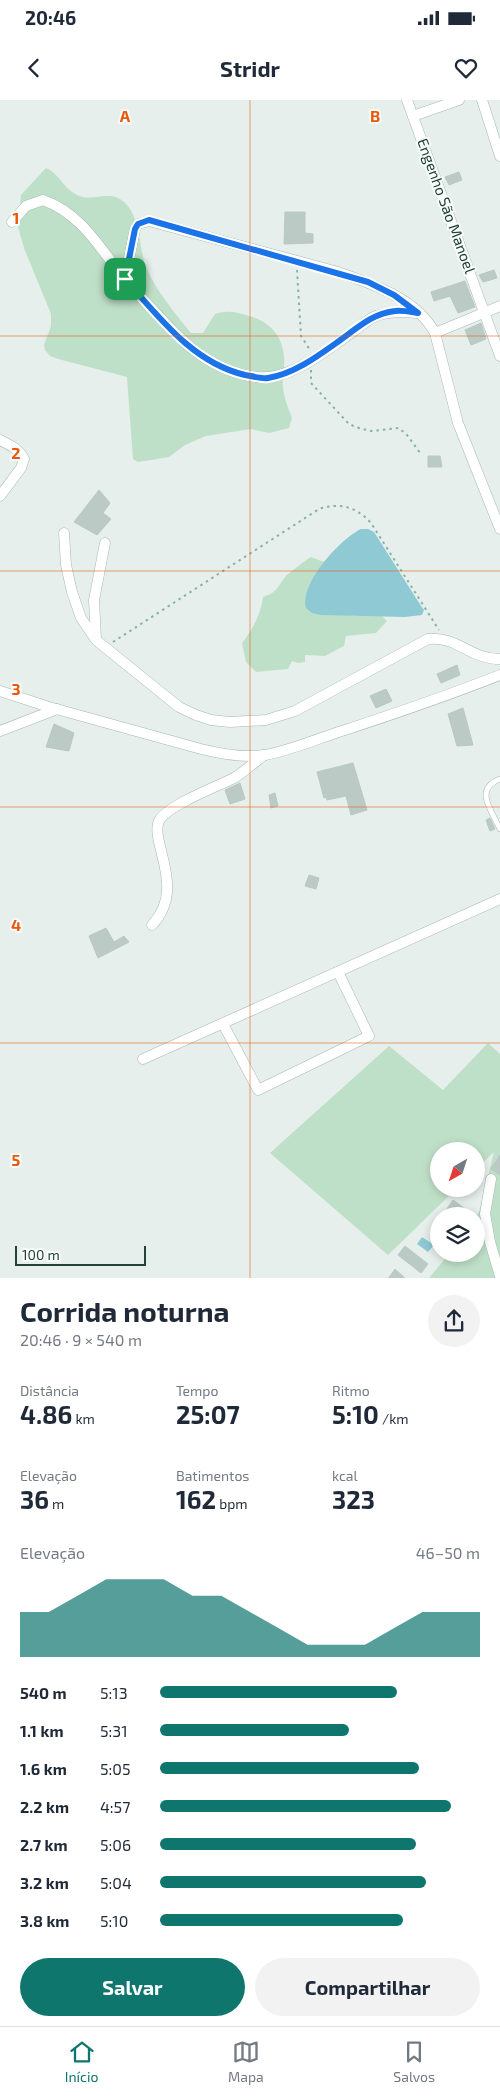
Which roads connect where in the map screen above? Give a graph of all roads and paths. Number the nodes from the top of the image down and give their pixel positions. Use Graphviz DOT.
graph roads {
  1 [pos="407,100"];
  2 [pos="459,100"];
  3 [pos="482,100"];
  4 [pos="413,116"];
  5 [pos="500,156"];
  6 [pos="12,222"];
  7 [pos="297,261"];
  8 [pos="125,279"];
  9 [pos="500,306"];
  10 [pos="483,312"];
  11 [pos="418,313"];
  12 [pos="435,334"];
  13 [pos="500,356"];
  14 [pos="311,361"];
  15 [pos="0,440"];
  16 [pos="421,454"];
  17 [pos="0,496"];
  18 [pos="500,529"];
  19 [pos="64,533"];
  20 [pos="105,543"];
  21 [pos="444,638"];
  22 [pos="96,640"];
  23 [pos="104,648"];
  24 [pos="500,659"];
  25 [pos="500,675"];
  26 [pos="0,691"];
  27 [pos="57,710"];
  28 [pos="0,731"];
  29 [pos="264,755"];
  30 [pos="500,779"];
  31 [pos="500,829"];
  32 [pos="500,899"];
  33 [pos="152,925"];
  34 [pos="338,972"];
  35 [pos="223,1024"];
  36 [pos="143,1059"];
  37 [pos="491,1178"];
  38 [pos="500,1276"];
  1 -- 4 [label="street, Engenho São Manoel"];
  2 -- 4 [label="street"];
  3 -- 5 [label="street"];
  4 -- 10 [label="street, Engenho São Manoel"];
  6 -- 8 [label="street"];
  7 -- 8 [label="street"];
  7 -- 11 [label="street"];
  7 -- 14 [label="path"];
  8 -- 14 [label="street"];
  9 -- 10 [label="street"];
  10 -- 12 [label="street"];
  10 -- 13 [label="street, Engenho São Manoel"];
  11 -- 12 [label="street"];
  11 -- 14 [label="street"];
  12 -- 18 [label="street"];
  14 -- 16 [label="path"];
  15 -- 17 [label="street"];
  19 -- 22 [label="street"];
  20 -- 22 [label="street"];
  21 -- 23 [label="street"];
  21 -- 23 [label="path"];
  21 -- 24 [label="street"];
  22 -- 23 [label="street"];
  25 -- 29 [label="street"];
  26 -- 27 [label="street"];
  27 -- 28 [label="street"];
  27 -- 29 [label="street"];
  29 -- 33 [label="street"];
  30 -- 31 [label="lane"];
  32 -- 34 [label="street"];
  34 -- 35 [label="street"];
  34 -- 35 [label="street"];
  35 -- 36 [label="street"];
  37 -- 38 [label="street"];
}
